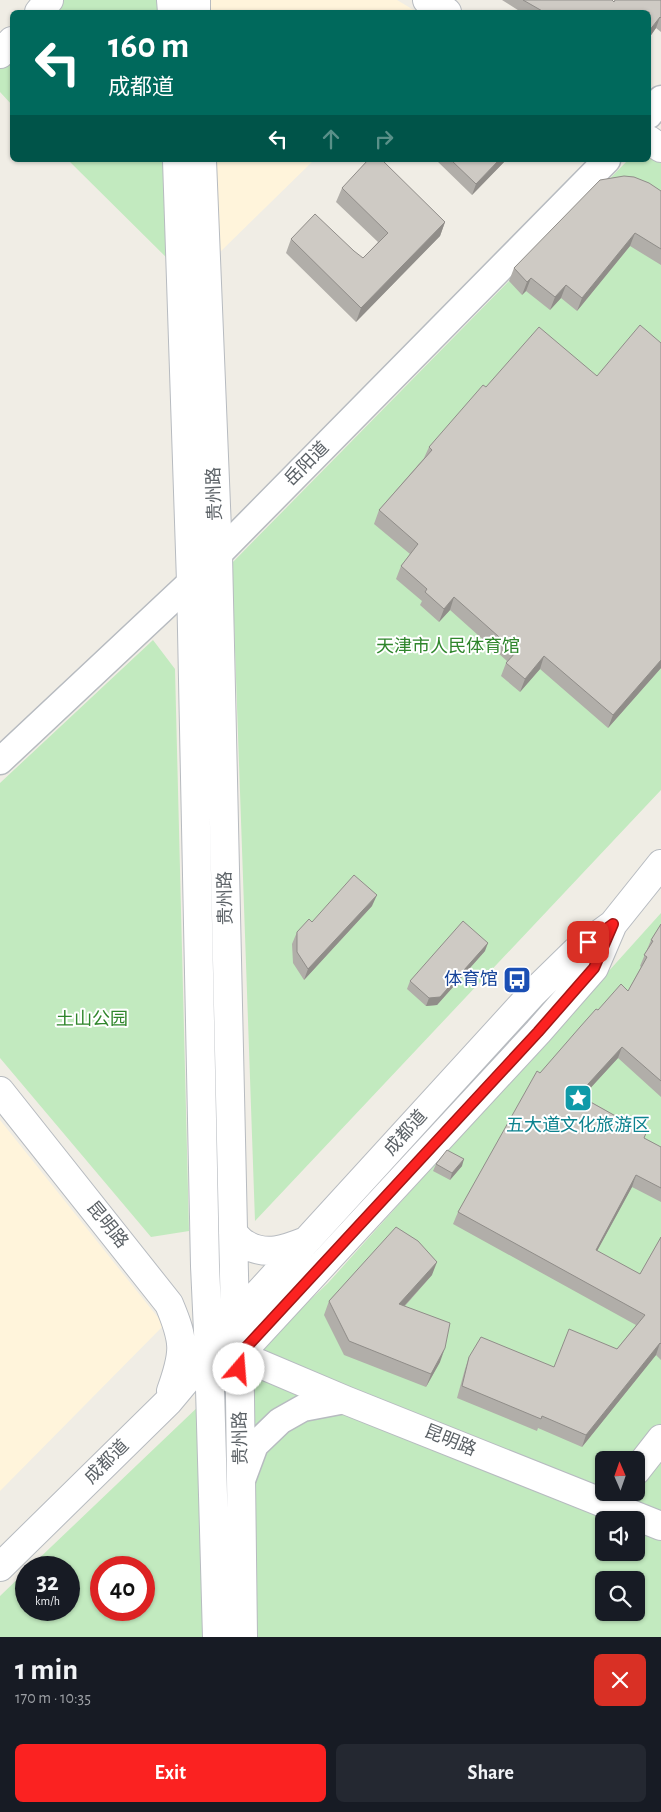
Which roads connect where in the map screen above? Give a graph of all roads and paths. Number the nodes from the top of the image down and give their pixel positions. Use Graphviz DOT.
graph roads {
  1 [pos="50,0"];
  2 [pos="427,0"];
  3 [pos="40,10"];
  4 [pos="444,10"];
  5 [pos="10,43"];
  6 [pos="0,54"];
  7 [pos="661,99"];
  8 [pos="651,112"];
  9 [pos="177,162"];
  10 [pos="202,162"];
  11 [pos="605,162"];
  12 [pos="218,555"];
  13 [pos="191,582"];
  14 [pos="0,761"];
  15 [pos="661,864"];
  16 [pos="613,924"];
  17 [pos="0,1091"];
  18 [pos="233,1233"];
  19 [pos="308,1240"];
  20 [pos="235,1319"];
  21 [pos="210,1353"];
  22 [pos="239,1355"];
  23 [pos="346,1400"];
  24 [pos="168,1402"];
  25 [pos="661,1438"];
  26 [pos="645,1459"];
  27 [pos="241,1483"];
  28 [pos="595,1492"];
  29 [pos="617,1501"];
  30 [pos="661,1526"];
  31 [pos="0,1567"];
  32 [pos="216,1637"];
  33 [pos="243,1637"];
  1 -- 3 [label="street"];
  2 -- 4 [label="street"];
  5 -- 6 [label="street"];
  7 -- 8 [label="street"];
  9 -- 13 [label="street, 贵州路"];
  10 -- 12 [label="street, 贵州路"];
  11 -- 12 [label="street, 岳阳道"];
  12 -- 13 [label="street, 岳阳道"];
  12 -- 18 [label="street, 贵州路"];
  13 -- 14 [label="street, 岳阳道"];
  13 -- 21 [label="street, 贵州路"];
  15 -- 16 [label="street, 成都道"];
  16 -- 19 [label="street, 成都道"];
  16 -- 22 [label="street, 成都道"];
  17 -- 24 [label="street, 昆明路"];
  18 -- 19 [label="street"];
  18 -- 20 [label="street, 贵州路"];
  19 -- 20 [label="street, 成都道"];
  20 -- 21 [label="street, 成都道"];
  20 -- 22 [label="street, 贵州路"];
  21 -- 22 [label="street"];
  21 -- 24 [label="street, 成都道"];
  21 -- 32 [label="street, 贵州路"];
  22 -- 23 [label="street, 昆明路"];
  22 -- 27 [label="street, 贵州路"];
  23 -- 27 [label="street"];
  23 -- 28 [label="street, 昆明路"];
  24 -- 31 [label="street, 成都道"];
  25 -- 26 [label="street"];
  27 -- 33 [label="street, 贵州路"];
  29 -- 30 [label="street, 昆明路"];
}
